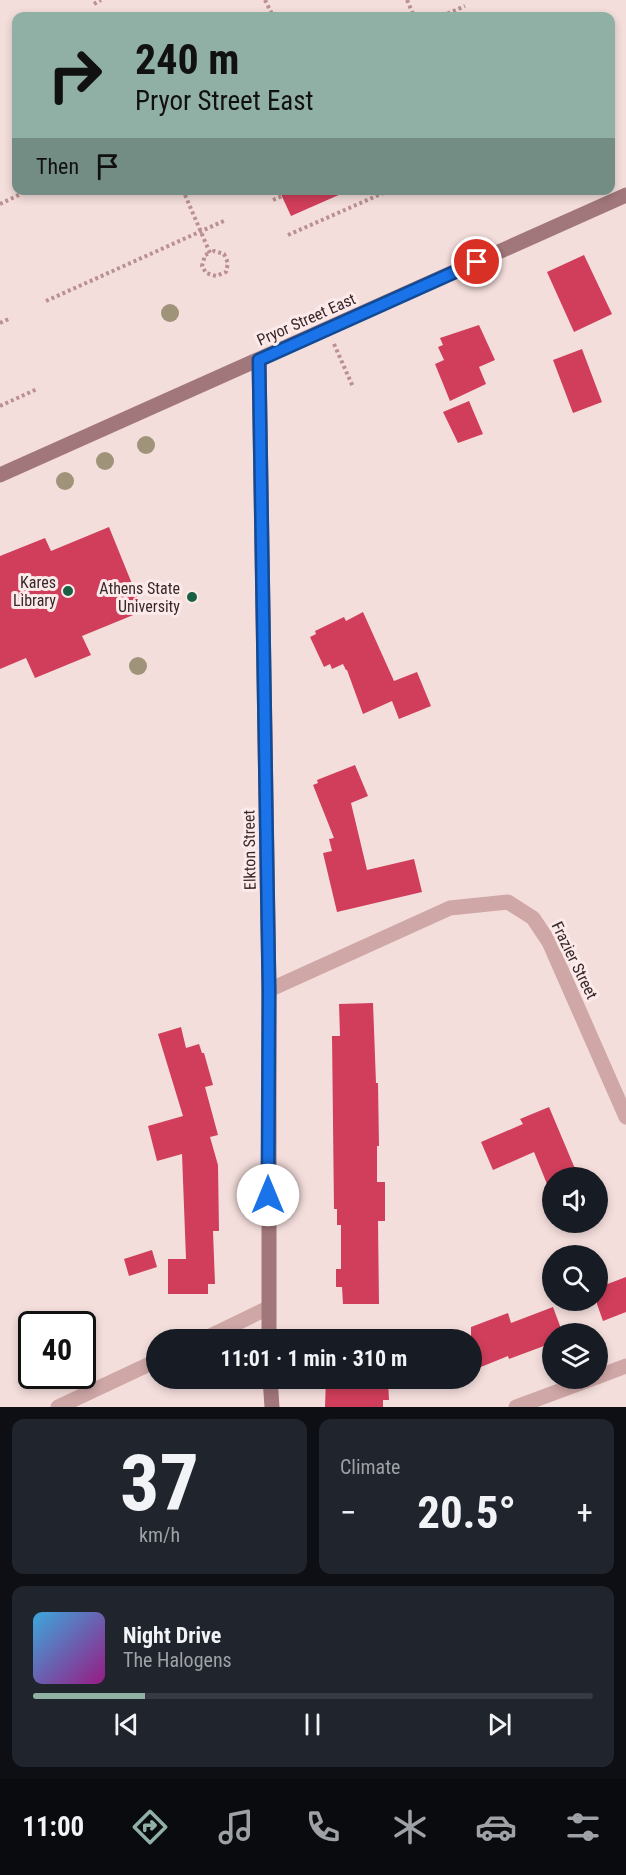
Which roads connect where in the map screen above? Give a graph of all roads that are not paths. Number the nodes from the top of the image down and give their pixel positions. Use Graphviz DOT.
graph roads {
  1 [pos="626,195"];
  2 [pos="259,360"];
  3 [pos="0,475"];
  4 [pos="269,990"];
  5 [pos="626,1118"];
  6 [pos="268,1308"];
  7 [pos="224,1329"];
  8 [pos="269,1329"];
  9 [pos="626,1365"];
  10 [pos="146,1366"];
  11 [pos="608,1373"];
  12 [pos="271,1389"];
  13 [pos="565,1389"];
  14 [pos="58,1407"];
  15 [pos="272,1407"];
  16 [pos="516,1407"];
  1 -- 2 [label="street, Pryor Street East"];
  2 -- 3 [label="street, Pryor Street East"];
  2 -- 4 [label="street, Elkton Street"];
  4 -- 5 [label="street, Frazier Street"];
  4 -- 6 [label="street, Elkton Street"];
  6 -- 7 [label="street"];
  6 -- 8 [label="street, Elkton Street"];
  9 -- 11 [label="street"];
  10 -- 14 [label="street"];
  12 -- 15 [label="street"];
  13 -- 16 [label="street"];
}
